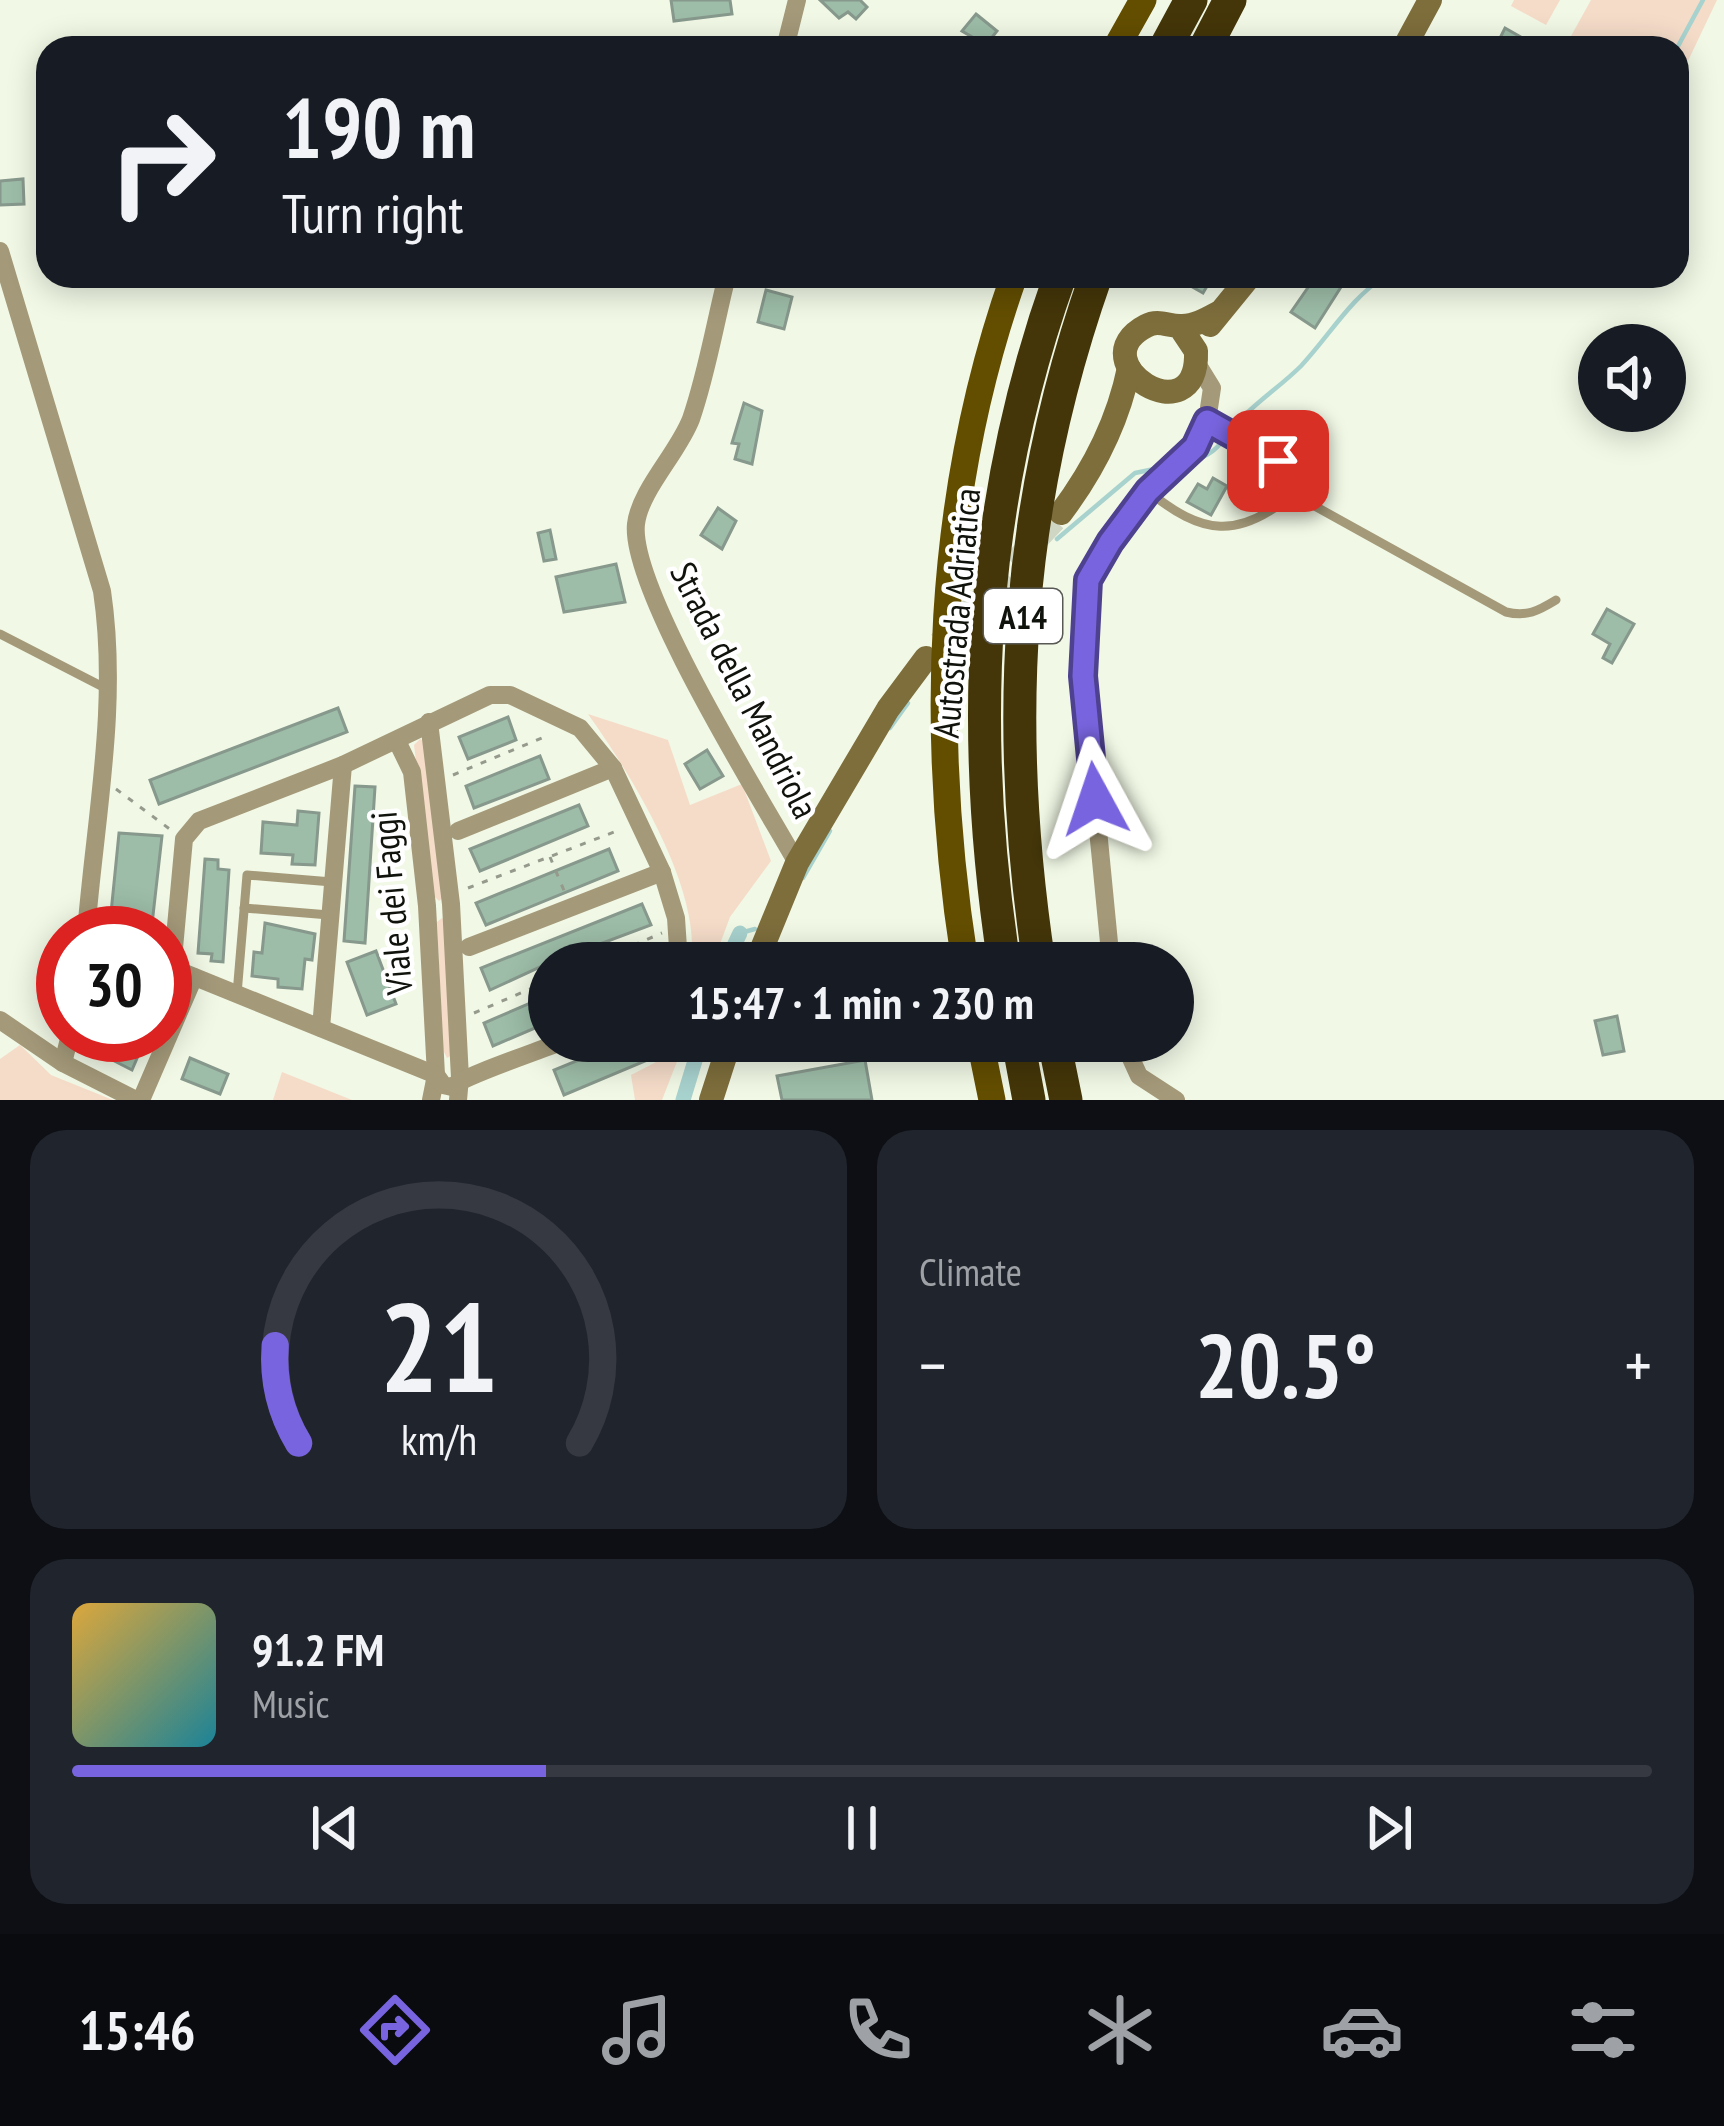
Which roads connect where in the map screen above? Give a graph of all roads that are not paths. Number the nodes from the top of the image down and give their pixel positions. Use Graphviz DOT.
graph roads {
  1 [pos="797,0"];
  2 [pos="1143,0"];
  3 [pos="1191,0"];
  4 [pos="1231,0"];
  5 [pos="1430,0"];
  6 [pos="787,36"];
  7 [pos="1123,36"];
  8 [pos="1172,36"];
  9 [pos="1211,36"];
  10 [pos="1410,36"];
  11 [pos="0,251"];
  12 [pos="724,288"];
  13 [pos="1010,288"];
  14 [pos="1056,288"];
  15 [pos="1092,288"];
  16 [pos="1240,288"];
  17 [pos="1218,313"];
  18 [pos="1180,327"];
  19 [pos="1196,357"];
  20 [pos="1129,368"];
  21 [pos="1164,390"];
  22 [pos="1118,416"];
  23 [pos="1222,430"];
  24 [pos="1148,491"];
  25 [pos="1293,494"];
  26 [pos="1061,513"];
  27 [pos="1556,600"];
  28 [pos="0,634"];
  29 [pos="926,658"];
  30 [pos="111,691"];
  31 [pos="429,722"];
  32 [pos="397,741"];
  33 [pos="343,765"];
  34 [pos="613,768"];
  35 [pos="458,831"];
  36 [pos="797,863"];
  37 [pos="662,872"];
  38 [pos="333,882"];
  39 [pos="89,906"];
  40 [pos="244,908"];
  41 [pos="330,915"];
  42 [pos="678,942"];
  43 [pos="765,942"];
  44 [pos="962,942"];
  45 [pos="1002,942"];
  46 [pos="1037,942"];
  47 [pos="1109,942"];
  48 [pos="470,947"];
  49 [pos="194,977"];
  50 [pos="237,994"];
  51 [pos="0,1020"];
  52 [pos="321,1028"];
  53 [pos="528,1055"];
  54 [pos="723,1062"];
  55 [pos="984,1062"];
  56 [pos="1022,1062"];
  57 [pos="1058,1062"];
  58 [pos="1133,1062"];
  59 [pos="63,1063"];
  60 [pos="436,1075"];
  61 [pos="460,1078"];
  62 [pos="138,1100"];
  63 [pos="431,1100"];
  64 [pos="458,1100"];
  65 [pos="711,1100"];
  66 [pos="992,1100"];
  67 [pos="1029,1100"];
  68 [pos="1066,1100"];
  69 [pos="1176,1100"];
  1 -- 6 [label="street"];
  2 -- 7 [label="main road"];
  3 -- 8 [label="highway"];
  4 -- 9 [label="highway"];
  5 -- 10 [label="main road"];
  11 -- 30 [label="street"];
  12 -- 36 [label="street, Strada della Mandriola"];
  13 -- 44 [label="main road"];
  14 -- 45 [label="highway, Autostrada Adriatica / A14"];
  15 -- 46 [label="highway, Autostrada Adriatica / A14"];
  16 -- 17 [label="main road"];
  17 -- 18 [label="main road"];
  17 -- 19 [label="main road"];
  18 -- 19 [label="main road"];
  18 -- 20 [label="main road"];
  19 -- 21 [label="main road"];
  19 -- 23 [label="street"];
  20 -- 21 [label="main road"];
  20 -- 22 [label="main road"];
  21 -- 22 [label="main road"];
  21 -- 23 [label="street"];
  22 -- 26 [label="main road"];
  23 -- 24 [label="street"];
  23 -- 25 [label="lane"];
  24 -- 25 [label="lane"];
  24 -- 47 [label="street"];
  25 -- 27 [label="lane"];
  28 -- 30 [label="lane"];
  29 -- 36 [label="main road"];
  30 -- 39 [label="street"];
  31 -- 32 [label="street"];
  31 -- 34 [label="street"];
  31 -- 61 [label="street, Viale dei Faggi"];
  32 -- 33 [label="street"];
  32 -- 60 [label="street, Viale dei Faggi"];
  33 -- 38 [label="street"];
  33 -- 49 [label="street"];
  34 -- 35 [label="street"];
  34 -- 37 [label="street"];
  36 -- 43 [label="main road"];
  37 -- 42 [label="street"];
  37 -- 48 [label="street"];
  38 -- 40 [label="lane"];
  38 -- 41 [label="street"];
  40 -- 41 [label="lane"];
  40 -- 50 [label="lane"];
  41 -- 52 [label="street"];
  49 -- 50 [label="street"];
  49 -- 62 [label="street"];
  50 -- 52 [label="street"];
  51 -- 59 [label="street"];
  52 -- 60 [label="street"];
  53 -- 61 [label="street"];
  54 -- 65 [label="main road"];
  55 -- 66 [label="main road"];
  56 -- 67 [label="highway"];
  57 -- 68 [label="highway"];
  58 -- 69 [label="street"];
  59 -- 62 [label="street"];
  60 -- 61 [label="street"];
  60 -- 63 [label="street, Viale dei Faggi"];
  61 -- 64 [label="street, Viale dei Faggi"];
}
